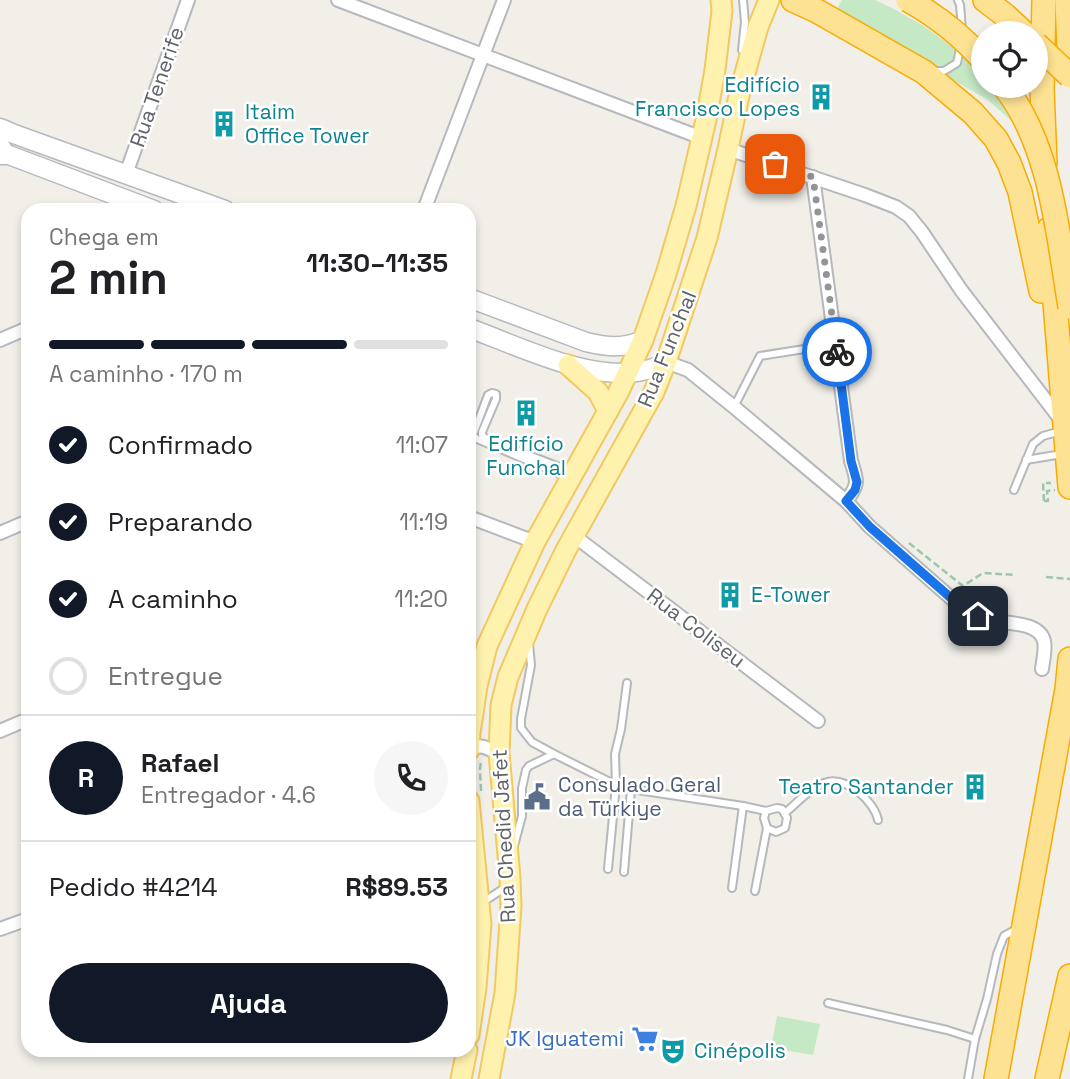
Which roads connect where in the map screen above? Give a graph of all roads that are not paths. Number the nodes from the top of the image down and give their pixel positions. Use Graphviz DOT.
graph roads {
  1 [pos="188,0"];
  2 [pos="338,0"];
  3 [pos="504,0"];
  4 [pos="721,0"];
  5 [pos="743,0"];
  6 [pos="769,0"];
  7 [pos="793,0"];
  8 [pos="908,0"];
  9 [pos="958,0"];
  10 [pos="985,0"];
  11 [pos="1044,0"];
  12 [pos="1067,0"];
  13 [pos="1011,21"];
  14 [pos="971,47"];
  15 [pos="483,55"];
  16 [pos="1048,55"];
  17 [pos="924,72"];
  18 [pos="1070,74"];
  19 [pos="740,91"];
  20 [pos="1011,98"];
  21 [pos="0,128"];
  22 [pos="702,138"];
  23 [pos="3,149"];
  24 [pos="728,149"];
  25 [pos="126,174"];
  26 [pos="813,177"];
  27 [pos="137,203"];
  28 [pos="202,203"];
  29 [pos="427,203"];
  30 [pos="476,301"];
  31 [pos="1070,307"];
  32 [pos="21,331"];
  33 [pos="476,331"];
  34 [pos="0,340"];
  35 [pos="643,340"];
  36 [pos="836,344"];
  37 [pos="1057,344"];
  38 [pos="666,362"];
  39 [pos="568,365"];
  40 [pos="628,372"];
  41 [pos="734,407"];
  42 [pos="608,411"];
  43 [pos="476,427"];
  44 [pos="1066,427"];
  45 [pos="476,438"];
  46 [pos="1068,453"];
  47 [pos="1026,460"];
  48 [pos="572,476"];
  49 [pos="1070,488"];
  50 [pos="1014,491"];
  51 [pos="846,501"];
  52 [pos="476,520"];
  53 [pos="21,525"];
  54 [pos="0,533"];
  55 [pos="573,535"];
  56 [pos="535,542"];
  57 [pos="537,609"];
  58 [pos="526,632"];
  59 [pos="487,646"];
  60 [pos="1070,659"];
  61 [pos="476,662"];
  62 [pos="1042,669"];
  63 [pos="508,677"];
  64 [pos="627,683"];
  65 [pos="476,693"];
  66 [pos="818,721"];
  67 [pos="21,722"];
  68 [pos="0,731"];
  69 [pos="476,747"];
  70 [pos="499,753"];
  71 [pos="554,754"];
  72 [pos="616,785"];
  73 [pos="631,789"];
  74 [pos="743,806"];
  75 [pos="766,811"];
  76 [pos="785,813"];
  77 [pos="878,820"];
  78 [pos="767,828"];
  79 [pos="509,862"];
  80 [pos="608,869"];
  81 [pos="624,872"];
  82 [pos="476,876"];
  83 [pos="511,884"];
  84 [pos="732,888"];
  85 [pos="755,891"];
  86 [pos="480,905"];
  87 [pos="21,921"];
  88 [pos="1024,926"];
  89 [pos="0,929"];
  90 [pos="476,958"];
  91 [pos="1070,976"];
  92 [pos="828,1003"];
  93 [pos="975,1039"];
  94 [pos="466,1057"];
  95 [pos="999,1078"];
  96 [pos="461,1079"];
  97 [pos="489,1079"];
  98 [pos="968,1079"];
  99 [pos="1047,1079"];
  1 -- 25 [label="street, Rua Tenerife"];
  2 -- 15 [label="street"];
  3 -- 15 [label="street"];
  4 -- 22 [label="main road, Rua Funchal"];
  5 -- 19 [label="lane"];
  6 -- 19 [label="main road, Rua Funchal"];
  7 -- 17 [label="highway"];
  8 -- 14 [label="highway, bridge"];
  9 -- 17 [label="lane"];
  10 -- 13 [label="highway"];
  11 -- 37 [label="highway"];
  12 -- 18 [label="highway"];
  15 -- 22 [label="street"];
  15 -- 29 [label="street"];
  16 -- 18 [label="highway, bridge"];
  17 -- 37 [label="highway"];
  19 -- 24 [label="main road, Rua Funchal"];
  20 -- 31 [label="highway, bridge"];
  21 -- 25 [label="street"];
  22 -- 35 [label="main road, Rua Funchal"];
  23 -- 27 [label="street"];
  24 -- 26 [label="street"];
  24 -- 38 [label="main road, Rua Funchal"];
  25 -- 28 [label="street"];
  26 -- 36 [label="street"];
  26 -- 44 [label="street"];
  30 -- 35 [label="street"];
  32 -- 34 [label="street"];
  33 -- 39 [label="street"];
  35 -- 40 [label="main road, Rua Funchal"];
  36 -- 41 [label="lane"];
  36 -- 51 [label="street"];
  37 -- 44 [label="highway"];
  38 -- 40 [label="street"];
  38 -- 41 [label="street"];
  38 -- 55 [label="main road, Rua Funchal"];
  39 -- 40 [label="street"];
  39 -- 42 [label="main road"];
  40 -- 42 [label="main road, Rua Funchal"];
  41 -- 51 [label="street"];
  42 -- 48 [label="main road, Rua Funchal"];
  43 -- 48 [label="lane"];
  44 -- 46 [label="highway"];
  44 -- 47 [label="lane"];
  45 -- 48 [label="lane"];
  46 -- 47 [label="lane"];
  46 -- 49 [label="highway"];
  47 -- 50 [label="lane"];
  48 -- 56 [label="main road, Rua Funchal"];
  51 -- 62 [label="street"];
  52 -- 56 [label="street"];
  53 -- 54 [label="street"];
  55 -- 57 [label="main road, Rua Funchal"];
  55 -- 66 [label="street, Rua Coliseu"];
  56 -- 57 [label="main road"];
  56 -- 59 [label="main road, Rua Funchal"];
  57 -- 58 [label="main road, Rua Funchal"];
  58 -- 63 [label="main road, Rua Funchal"];
  58 -- 71 [label="lane"];
  59 -- 61 [label="street, Rua Funchal"];
  59 -- 65 [label="main road, Rua Chedid Jafet"];
  60 -- 88 [label="highway"];
  63 -- 70 [label="main road, Rua Chedid Jafet"];
  64 -- 72 [label="lane"];
  67 -- 68 [label="street"];
  69 -- 70 [label="street"];
  70 -- 79 [label="main road, Rua Chedid Jafet"];
  71 -- 72 [label="lane"];
  71 -- 79 [label="lane"];
  72 -- 73 [label="lane"];
  72 -- 80 [label="lane"];
  73 -- 74 [label="lane"];
  73 -- 81 [label="lane"];
  74 -- 75 [label="lane"];
  74 -- 84 [label="lane"];
  75 -- 76 [label="lane"];
  75 -- 78 [label="lane"];
  76 -- 77 [label="lane"];
  76 -- 78 [label="lane"];
  78 -- 85 [label="lane"];
  79 -- 83 [label="main road, Rua Chedid Jafet"];
  82 -- 86 [label="main road, Rua Chedid Jafet"];
  83 -- 86 [label="lane"];
  83 -- 97 [label="main road, Rua Chedid Jafet"];
  86 -- 90 [label="main road, Rua Chedid Jafet"];
  87 -- 89 [label="street"];
  88 -- 93 [label="lane"];
  88 -- 95 [label="highway"];
  91 -- 99 [label="highway"];
  92 -- 93 [label="lane"];
  93 -- 98 [label="lane"];
  94 -- 96 [label="main road"];
}
